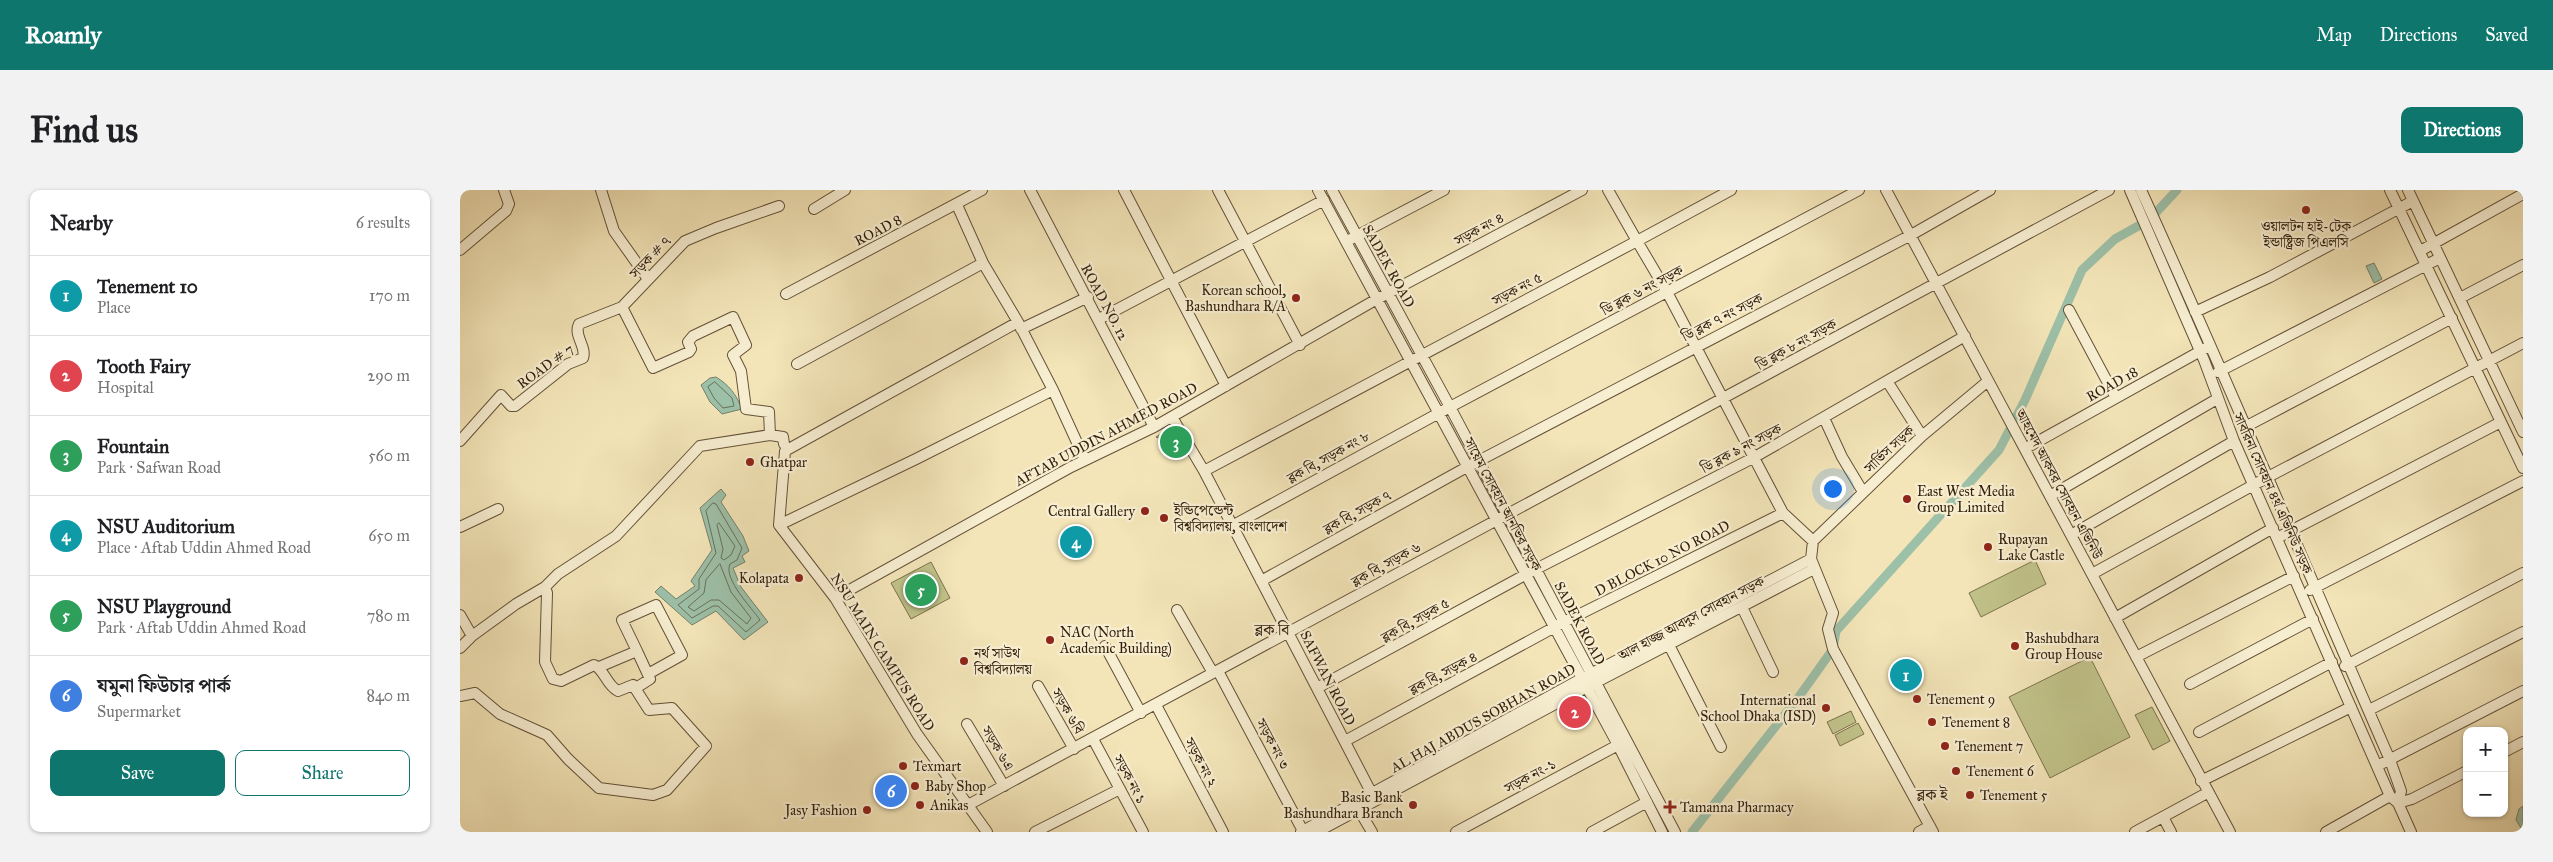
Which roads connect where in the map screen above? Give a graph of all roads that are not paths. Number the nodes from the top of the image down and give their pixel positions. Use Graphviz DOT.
graph roads {
  1 [pos="504,190"];
  2 [pos="601,190"];
  3 [pos="845,190"];
  4 [pos="982,190"];
  5 [pos="1030,190"];
  6 [pos="1124,190"];
  7 [pos="1218,190"];
  8 [pos="1319,190"];
  9 [pos="1332,190"];
  10 [pos="1444,190"];
  11 [pos="1582,190"];
  12 [pos="1608,190"];
  13 [pos="1731,190"];
  14 [pos="1859,190"];
  15 [pos="1886,190"];
  16 [pos="1990,190"];
  17 [pos="2110,190"];
  18 [pos="2130,190"];
  19 [pos="2141,190"];
  20 [pos="2390,190"];
  21 [pos="2408,190"];
  22 [pos="2523,194"];
  23 [pos="1324,200"];
  24 [pos="2413,202"];
  25 [pos="957,205"];
  26 [pos="779,206"];
  27 [pos="2399,208"];
  28 [pos="814,209"];
  29 [pos="1911,235"];
  30 [pos="1357,236"];
  31 [pos="1246,241"];
  32 [pos="1346,241"];
  33 [pos="1637,241"];
  34 [pos="2434,244"];
  35 [pos="460,250"];
  36 [pos="2420,251"];
  37 [pos="2440,258"];
  38 [pos="983,263"];
  39 [pos="2426,264"];
  40 [pos="2523,264"];
  41 [pos="648,279"];
  42 [pos="1172,279"];
  43 [pos="1936,282"];
  44 [pos="1667,292"];
  45 [pos="1388,293"];
  46 [pos="786,294"];
  47 [pos="1088,297"];
  48 [pos="2460,298"];
  49 [pos="1377,299"];
  50 [pos="622,307"];
  51 [pos="2069,310"];
  52 [pos="2194,312"];
  53 [pos="2452,318"];
  54 [pos="1099,319"];
  55 [pos="1019,326"];
  56 [pos="577,327"];
  57 [pos="1965,336"];
  58 [pos="2523,343"];
  59 [pos="1300,345"];
  60 [pos="2211,345"];
  61 [pos="1694,346"];
  62 [pos="2200,351"];
  63 [pos="1422,356"];
  64 [pos="2490,360"];
  65 [pos="1410,361"];
  66 [pos="797,364"];
  67 [pos="2475,367"];
  68 [pos="2222,370"];
  69 [pos="2211,376"];
  70 [pos="1988,381"];
  71 [pos="1887,382"];
  72 [pos="1226,386"];
  73 [pos="1053,390"];
  74 [pos="2116,398"];
  75 [pos="2217,399"];
  76 [pos="1722,400"];
  77 [pos="1450,407"];
  78 [pos="1438,413"];
  79 [pos="1172,417"];
  80 [pos="1824,418"];
  81 [pos="2501,422"];
  82 [pos="1154,427"];
  83 [pos="2245,427"];
  84 [pos="2523,432"];
  85 [pos="770,435"];
  86 [pos="1922,436"];
  87 [pos="460,441"];
  88 [pos="2234,442"];
  89 [pos="784,448"];
  90 [pos="2026,448"];
  91 [pos="1752,458"];
  92 [pos="1085,460"];
  93 [pos="1479,461"];
  94 [pos="1467,467"];
  95 [pos="2523,468"];
  96 [pos="1204,472"];
  97 [pos="2268,477"];
  98 [pos="2523,481"];
  99 [pos="2253,485"];
  100 [pos="1863,492"];
  101 [pos="2050,496"];
  102 [pos="498,509"];
  103 [pos="1783,513"];
  104 [pos="1507,514"];
  105 [pos="1495,520"];
  106 [pos="779,525"];
  107 [pos="1232,526"];
  108 [pos="460,527"];
  109 [pos="2291,531"];
  110 [pos="2275,533"];
  111 [pos="2071,535"];
  112 [pos="1813,541"];
  113 [pos="1812,564"];
  114 [pos="1536,569"];
  115 [pos="2523,573"];
  116 [pos="2092,574"];
  117 [pos="1525,575"];
  118 [pos="2294,576"];
  119 [pos="1261,581"];
  120 [pos="546,587"];
  121 [pos="2315,587"];
  122 [pos="2302,594"];
  123 [pos="835,598"];
  124 [pos="1742,607"];
  125 [pos="1177,610"];
  126 [pos="460,615"];
  127 [pos="2115,618"];
  128 [pos="2313,619"];
  129 [pos="1564,622"];
  130 [pos="1554,629"];
  131 [pos="2523,632"];
  132 [pos="1289,633"];
  133 [pos="472,636"];
  134 [pos="1669,645"];
  135 [pos="1105,646"];
  136 [pos="460,648"];
  137 [pos="637,651"];
  138 [pos="2136,657"];
  139 [pos="2349,664"];
  140 [pos="599,667"];
  141 [pos="2334,667"];
  142 [pos="1215,672"];
  143 [pos="1773,672"];
  144 [pos="648,674"];
  145 [pos="1594,679"];
  146 [pos="1583,683"];
  147 [pos="2190,684"];
  148 [pos="1038,686"];
  149 [pos="636,688"];
  150 [pos="1317,688"];
  151 [pos="2523,691"];
  152 [pos="461,693"];
  153 [pos="1156,705"];
  154 [pos="2351,707"];
  155 [pos="2369,710"];
  156 [pos="1140,713"];
  157 [pos="967,724"];
  158 [pos="2199,732"];
  159 [pos="1092,739"];
  160 [pos="1345,741"];
  161 [pos="2523,742"];
  162 [pos="1618,744"];
  163 [pos="1721,747"];
  164 [pos="1074,749"];
  165 [pos="2508,750"];
  166 [pos="2390,760"];
  167 [pos="2377,766"];
  168 [pos="2465,772"];
  169 [pos="2201,781"];
  170 [pos="1004,786"];
  171 [pos="1120,789"];
  172 [pos="2207,793"];
  173 [pos="1372,794"];
  174 [pos="2394,799"];
  175 [pos="1647,802"];
  176 [pos="968,805"];
  177 [pos="1359,810"];
  178 [pos="2163,817"];
  179 [pos="1673,828"];
  180 [pos="1932,829"];
  181 [pos="987,832"];
  182 [pos="1035,832"];
  183 [pos="1143,832"];
  184 [pos="1223,832"];
  185 [pos="1302,832"];
  186 [pos="1317,832"];
  187 [pos="1372,832"];
  188 [pos="1456,832"];
  189 [pos="1592,832"];
  190 [pos="1662,832"];
  191 [pos="1919,832"];
  192 [pos="2135,832"];
  193 [pos="2171,832"];
  194 [pos="2230,832"];
  195 [pos="2326,832"];
  196 [pos="2411,832"];
  1 -- 35 [label="street"];
  2 -- 41 [label="street"];
  3 -- 28 [label="street"];
  4 -- 25 [label="street, ROAD 8"];
  5 -- 47 [label="street, ROAD NO. 12"];
  6 -- 42 [label="street"];
  7 -- 31 [label="street"];
  8 -- 23 [label="street, সায়েম সোবহান আনভির সড়ক"];
  9 -- 30 [label="street, SADEK ROAD"];
  10 -- 30 [label="street"];
  11 -- 45 [label="street, সড়ক নং ৪"];
  12 -- 33 [label="street"];
  13 -- 33 [label="street, সড়ক নং ৫"];
  14 -- 44 [label="street, ডি ব্লক ৬ নং সড়ক"];
  15 -- 29 [label="street, আহমেদ আকবর সোবহান এভিনিউ"];
  16 -- 29 [label="street, ডি ব্লক ৭ নং সড়ক"];
  17 -- 43 [label="street, ডি ব্লক ৮ নং সড়ক"];
  18 -- 62 [label="street, সাবরিনা সোবহান ৪র্থ এভিনিউ সড়ক"];
  19 -- 52 [label="street, সাবরিনা সোবহান ৪র্থ এভিনিউ সড়ক"];
  20 -- 27 [label="street"];
  21 -- 24 [label="street"];
  22 -- 34 [label="street"];
  23 -- 31 [label="street"];
  23 -- 32 [label="street, সায়েম সোবহান আনভির সড়ক"];
  24 -- 27 [label="street"];
  24 -- 34 [label="street"];
  25 -- 38 [label="street"];
  25 -- 46 [label="street, ROAD 8"];
  26 -- 41 [label="street, সড়ক # ৭"];
  27 -- 36 [label="street"];
  27 -- 52 [label="street"];
  29 -- 43 [label="street, আহমেদ আকবর সোবহান এভিনিউ"];
  29 -- 61 [label="street, ডি ব্লক ৭ নং সড়ক"];
  30 -- 32 [label="street"];
  30 -- 45 [label="street, SADEK ROAD"];
  31 -- 42 [label="street"];
  31 -- 59 [label="street"];
  32 -- 49 [label="street, সায়েম সোবহান আনভির সড়ক"];
  33 -- 44 [label="street"];
  33 -- 63 [label="street, সড়ক নং ৫"];
  34 -- 36 [label="street"];
  34 -- 37 [label="street"];
  36 -- 39 [label="street"];
  37 -- 39 [label="street"];
  37 -- 48 [label="street"];
  38 -- 55 [label="street"];
  38 -- 66 [label="street"];
  39 -- 53 [label="street"];
  39 -- 68 [label="street"];
  40 -- 48 [label="street"];
  41 -- 50 [label="street, সড়ক # ৭"];
  42 -- 54 [label="street"];
  42 -- 72 [label="street"];
  43 -- 57 [label="street, আহমেদ আকবর সোবহান এভিনিউ"];
  43 -- 76 [label="street, ডি ব্লক ৮ নং সড়ক"];
  44 -- 61 [label="street"];
  44 -- 77 [label="street, ডি ব্লক ৬ নং সড়ক"];
  45 -- 49 [label="street, AFTAB UDDIN AHMED ROAD"];
  45 -- 63 [label="street, SADEK ROAD"];
  47 -- 54 [label="street, ROAD NO. 12"];
  47 -- 55 [label="street"];
  48 -- 64 [label="street"];
  49 -- 59 [label="street, AFTAB UDDIN AHMED ROAD"];
  49 -- 65 [label="street, সায়েম সোবহান আনভির সড়ক"];
  50 -- 56 [label="street, সড়ক # ৭"];
  50 -- 85 [label="street"];
  51 -- 74 [label="street"];
  52 -- 60 [label="street, সাবরিনা সোবহান ৪র্থ এভিনিউ সড়ক"];
  53 -- 67 [label="street"];
  53 -- 83 [label="street"];
  54 -- 82 [label="street, ROAD NO. 12"];
  55 -- 73 [label="street"];
  55 -- 89 [label="street"];
  56 -- 87 [label="street, ROAD # 7"];
  57 -- 70 [label="street, আহমেদ আকবর সোবহান এভিনিউ"];
  57 -- 71 [label="street, ডি ব্লক ৯ নং সড়ক"];
  58 -- 64 [label="street"];
  59 -- 72 [label="street, AFTAB UDDIN AHMED ROAD"];
  60 -- 62 [label="street, ROAD 18"];
  60 -- 68 [label="street, সাবরিনা সোবহান ৪র্থ এভিনিউ সড়ক"];
  61 -- 76 [label="street"];
  61 -- 93 [label="street, ডি ব্লক ৭ নং সড়ক"];
  62 -- 69 [label="street, সাবরিনা সোবহান ৪র্থ এভিনিউ সড়ক"];
  62 -- 74 [label="street, ROAD 18"];
  63 -- 65 [label="street, সড়ক নং ৫"];
  63 -- 77 [label="street, SADEK ROAD"];
  64 -- 67 [label="street"];
  64 -- 84 [label="street"];
  65 -- 78 [label="street, সায়েম সোবহান আনভির সড়ক"];
  65 -- 96 [label="street, সড়ক নং ৫"];
  67 -- 81 [label="street"];
  67 -- 97 [label="street"];
  68 -- 69 [label="street"];
  68 -- 83 [label="street, সাবরিনা সোবহান ৪র্থ এভিনিউ সড়ক"];
  69 -- 75 [label="street, সাবরিনা সোবহান ৪র্থ এভিনিউ সড়ক"];
  70 -- 86 [label="street, সার্ভিস সড়ক"];
  70 -- 90 [label="street, আহমেদ আকবর সোবহান এভিনিউ"];
  71 -- 80 [label="street, ডি ব্লক ৯ নং সড়ক"];
  71 -- 86 [label="street"];
  72 -- 79 [label="street, AFTAB UDDIN AHMED ROAD"];
  73 -- 92 [label="street"];
  73 -- 106 [label="street"];
  74 -- 90 [label="street, ROAD 18"];
  75 -- 88 [label="street, সাবরিনা সোবহান ৪র্থ এভিনিউ সড়ক"];
  75 -- 101 [label="street"];
  76 -- 91 [label="street"];
  76 -- 104 [label="street, ডি ব্লক ৮ নং সড়ক"];
  77 -- 78 [label="street, ডি ব্লক ৬ নং সড়ক"];
  77 -- 93 [label="street, SADEK ROAD"];
  78 -- 94 [label="street, সায়েম সোবহান আনভির সড়ক"];
  78 -- 107 [label="street, ব্লক বি, সড়ক নং ৮"];
  79 -- 82 [label="street, AFTAB UDDIN AHMED ROAD"];
  79 -- 96 [label="street, SAFWAN ROAD"];
  80 -- 91 [label="street, ডি ব্লক ৯ নং সড়ক"];
  80 -- 100 [label="street"];
  81 -- 95 [label="street"];
  81 -- 109 [label="street"];
  82 -- 92 [label="street, AFTAB UDDIN AHMED ROAD"];
  83 -- 97 [label="street, সাবরিনা সোবহান ৪র্থ এভিনিউ সড়ক"];
  85 -- 89 [label="street"];
  85 -- 120 [label="street"];
  86 -- 100 [label="street, সার্ভিস সড়ক"];
  88 -- 99 [label="street, সাবরিনা সোবহান ৪র্থ এভিনিউ সড়ক"];
  88 -- 111 [label="street"];
  89 -- 106 [label="street"];
  90 -- 101 [label="street, আহমেদ আকবর সোবহান এভিনিউ"];
  91 -- 103 [label="street"];
  91 -- 114 [label="street, ডি ব্লক ৯ নং সড়ক"];
  92 -- 123 [label="street, AFTAB UDDIN AHMED ROAD"];
  93 -- 94 [label="street, ডি ব্লক ৭ নং সড়ক"];
  93 -- 104 [label="street, SADEK ROAD"];
  94 -- 105 [label="street, সায়েম সোবহান আনভির সড়ক"];
  94 -- 119 [label="street, ব্লক বি, সড়ক ৭"];
  96 -- 107 [label="street, SAFWAN ROAD"];
  97 -- 99 [label="street"];
  97 -- 109 [label="street, সাবরিনা সোবহান ৪র্থ এভিনিউ সড়ক"];
  98 -- 121 [label="street"];
  99 -- 110 [label="street, সাবরিনা সোবহান ৪র্থ এভিনিউ সড়ক"];
  99 -- 116 [label="street"];
  100 -- 112 [label="street, সার্ভিস সড়ক"];
  101 -- 111 [label="street, আহমেদ আকবর সোবহান এভিনিউ"];
  102 -- 108 [label="street"];
  103 -- 112 [label="street"];
  103 -- 129 [label="street, D BLOCK 10 NO ROAD"];
  104 -- 105 [label="street, ডি ব্লক ৮ নং সড়ক"];
  104 -- 114 [label="street, SADEK ROAD"];
  105 -- 117 [label="street, সায়েম সোবহান আনভির সড়ক"];
  105 -- 132 [label="street, ব্লক বি, সড়ক ৬"];
  106 -- 123 [label="street, NSU MAIN CAMPUS ROAD"];
  107 -- 119 [label="street, SAFWAN ROAD"];
  109 -- 110 [label="street"];
  109 -- 121 [label="street, সাবরিনা সোবহান ৪র্থ এভিনিউ সড়ক"];
  110 -- 118 [label="street, সাবরিনা সোবহান ৪র্থ এভিনিউ সড়ক"];
  110 -- 127 [label="street"];
  111 -- 116 [label="street, আহমেদ আকবর সোবহান এভিনিউ"];
  112 -- 113 [label="street"];
  113 -- 124 [label="street, আল হাজ্জ আবদুস সোবহান সড়ক"];
  113 -- 145 [label="street, AL HAJ ABDUS SOBHAN ROAD"];
  113 -- 180 [label="street"];
  114 -- 117 [label="street, ডি ব্লক ৯ নং সড়ক"];
  114 -- 129 [label="street, SADEK ROAD"];
  115 -- 139 [label="street"];
  116 -- 127 [label="street, আহমেদ আকবর সোবহান এভিনিউ"];
  117 -- 130 [label="street, সায়েম সোবহান আনভির সড়ক"];
  117 -- 150 [label="street, ব্লক বি, সড়ক ৫"];
  118 -- 122 [label="street, সাবরিনা সোবহান ৪র্থ এভিনিউ সড়ক"];
  118 -- 138 [label="street"];
  119 -- 132 [label="street, SAFWAN ROAD"];
  120 -- 133 [label="street"];
  120 -- 140 [label="street"];
  121 -- 122 [label="street"];
  121 -- 139 [label="street, সাবরিনা সোবহান ৪র্থ এভিনিউ সড়ক"];
  122 -- 128 [label="street, সাবরিনা সোবহান ৪র্থ এভিনিউ সড়ক"];
  123 -- 176 [label="street, NSU MAIN CAMPUS ROAD"];
  124 -- 134 [label="street, আল হাজ্জ আবদুস সোবহান সড়ক"];
  124 -- 143 [label="street"];
  125 -- 142 [label="street, সড়ক নং ৩"];
  126 -- 133 [label="street"];
  127 -- 138 [label="street, আহমেদ আকবর সোবহান এভিনিউ"];
  128 -- 141 [label="street, সাবরিনা সোবহান ৪র্থ এভিনিউ সড়ক"];
  128 -- 147 [label="street"];
  129 -- 130 [label="street, D BLOCK 10 NO ROAD"];
  129 -- 145 [label="street, SADEK ROAD"];
  130 -- 146 [label="street, সায়েম সোবহান আনভির সড়ক"];
  130 -- 160 [label="street, ব্লক বি, সড়ক ৪"];
  131 -- 155 [label="street"];
  132 -- 142 [label="street, ব্লক বি, সড়ক ৬"];
  132 -- 150 [label="street, SAFWAN ROAD"];
  133 -- 136 [label="street"];
  134 -- 145 [label="street, আল হাজ্জ আবদুস সোবহান সড়ক"];
  134 -- 163 [label="street"];
  135 -- 156 [label="street"];
  137 -- 140 [label="street"];
  137 -- 144 [label="street"];
  137 -- 144 [label="street"];
  138 -- 169 [label="street, আহমেদ আকবর সোবহান এভিনিউ"];
  139 -- 141 [label="street"];
  139 -- 155 [label="street, সাবরিনা সোবহান ৪র্থ এভিনিউ সড়ক"];
  140 -- 149 [label="street"];
  141 -- 154 [label="street, সাবরিনা সোবহান ৪র্থ এভিনিউ সড়ক"];
  141 -- 158 [label="street"];
  142 -- 153 [label="street, ব্লক বি, সড়ক ৬"];
  142 -- 185 [label="street, সড়ক নং ৩"];
  144 -- 149 [label="street"];
  145 -- 146 [label="street, AL HAJ ABDUS SOBHAN ROAD"];
  145 -- 179 [label="street, SADEK ROAD"];
  146 -- 162 [label="street, সায়েম সোবহান আনভির সড়ক"];
  146 -- 173 [label="street, AL HAJ ABDUS SOBHAN ROAD"];
  146 -- 177 [label="street"];
  148 -- 164 [label="street, সড়ক ৬বি"];
  149 -- 152 [label="street"];
  150 -- 160 [label="street, SAFWAN ROAD"];
  151 -- 166 [label="street"];
  153 -- 156 [label="street, ব্লক বি, সড়ক ৬"];
  153 -- 184 [label="street, সড়ক নং ২"];
  154 -- 167 [label="street, সাবরিনা সোবহান ৪র্থ এভিনিউ সড়ক"];
  154 -- 169 [label="street"];
  155 -- 166 [label="street, সাবরিনা সোবহান ৪র্থ এভিনিউ সড়ক"];
  156 -- 159 [label="street, ব্লক বি, সড়ক ৬"];
  157 -- 170 [label="street, সড়ক ৬এ"];
  159 -- 164 [label="street, ব্লক বি, সড়ক ৬"];
  159 -- 171 [label="street, সড়ক নং ১"];
  160 -- 173 [label="street, SAFWAN ROAD"];
  161 -- 165 [label="street"];
  162 -- 175 [label="street, সায়েম সোবহান আনভির সড়ক"];
  162 -- 188 [label="street, সড়ক নং-১"];
  164 -- 170 [label="street, ব্লক বি, সড়ক ৬"];
  166 -- 167 [label="street"];
  166 -- 174 [label="street, সাবরিনা সোবহান ৪র্থ এভিনিউ সড়ক"];
  167 -- 174 [label="street, সাবরিনা সোবহান ৪র্থ এভিনিউ সড়ক"];
  168 -- 174 [label="street"];
  169 -- 172 [label="street, আহমেদ আকবর সোবহান এভিনিউ"];
  170 -- 176 [label="street, ব্লক বি, সড়ক ৬"];
  171 -- 182 [label="street"];
  171 -- 183 [label="street, সড়ক নং ১"];
  172 -- 178 [label="street"];
  172 -- 194 [label="street, আহমেদ আকবর সোবহান এভিনিউ"];
  173 -- 185 [label="street, AL HAJ ABDUS SOBHAN ROAD"];
  174 -- 195 [label="street"];
  174 -- 196 [label="street, সাবরিনা সোবহান ৪র্থ এভিনিউ সড়ক"];
  175 -- 189 [label="street"];
  175 -- 190 [label="street, সায়েম সোবহান আনভির সড়ক"];
  176 -- 181 [label="street, NSU MAIN CAMPUS ROAD"];
  177 -- 186 [label="street"];
  177 -- 187 [label="street"];
  178 -- 192 [label="street"];
  178 -- 193 [label="street"];
  180 -- 191 [label="street"];
}
